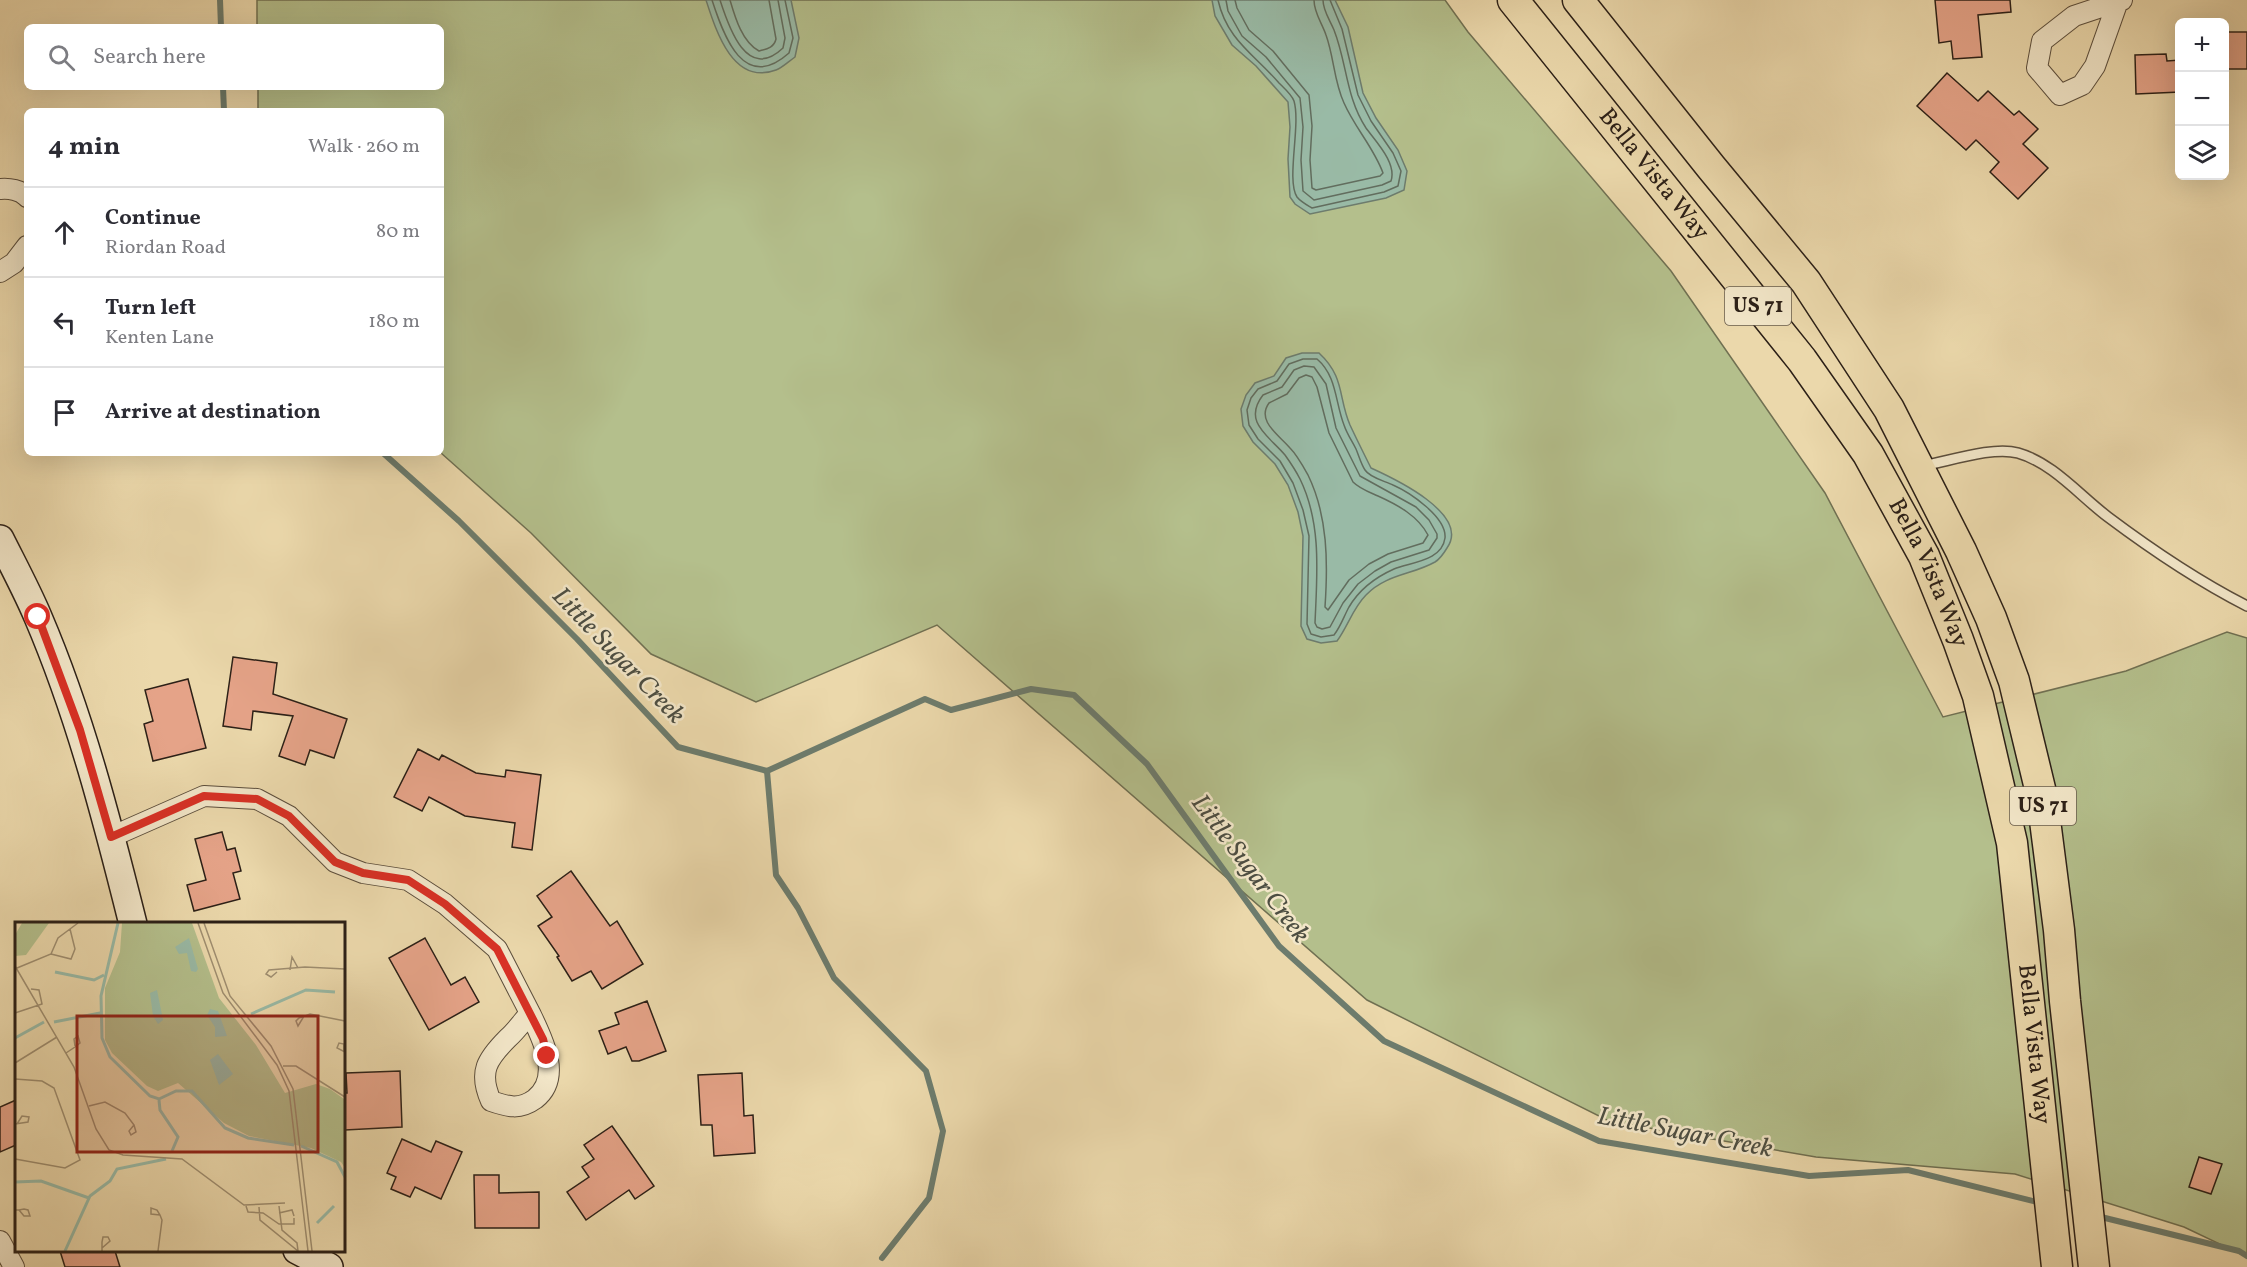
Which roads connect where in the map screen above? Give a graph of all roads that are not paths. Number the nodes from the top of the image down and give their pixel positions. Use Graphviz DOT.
graph roads {
  1 [pos="1513,0"];
  2 [pos="1578,0"];
  3 [pos="2120,1"];
  4 [pos="0,189"];
  5 [pos="24,194"];
  6 [pos="24,250"];
  7 [pos="0,272"];
  8 [pos="1918,467"];
  9 [pos="0,539"];
  10 [pos="2247,606"];
  11 [pos="111,837"];
  12 [pos="132,922"];
  13 [pos="530,1013"];
  14 [pos="0,1241"];
  15 [pos="299,1252"];
  16 [pos="14,1267"];
  17 [pos="329,1267"];
  18 [pos="2057,1267"];
  19 [pos="2094,1267"];
  1 -- 18 [label="main road, Bella Vista Way / US 71"];
  2 -- 8 [label="main road, Bella Vista Way / US 71"];
  3 -- 3 [label="street"];
  4 -- 5 [label="street"];
  6 -- 7 [label="street"];
  8 -- 10 [label="lane"];
  8 -- 19 [label="main road, Bella Vista Way / US 71"];
  9 -- 11 [label="street"];
  11 -- 12 [label="street"];
  11 -- 13 [label="street"];
  13 -- 13 [label="street"];
  14 -- 16 [label="street"];
  15 -- 17 [label="street"];
}
